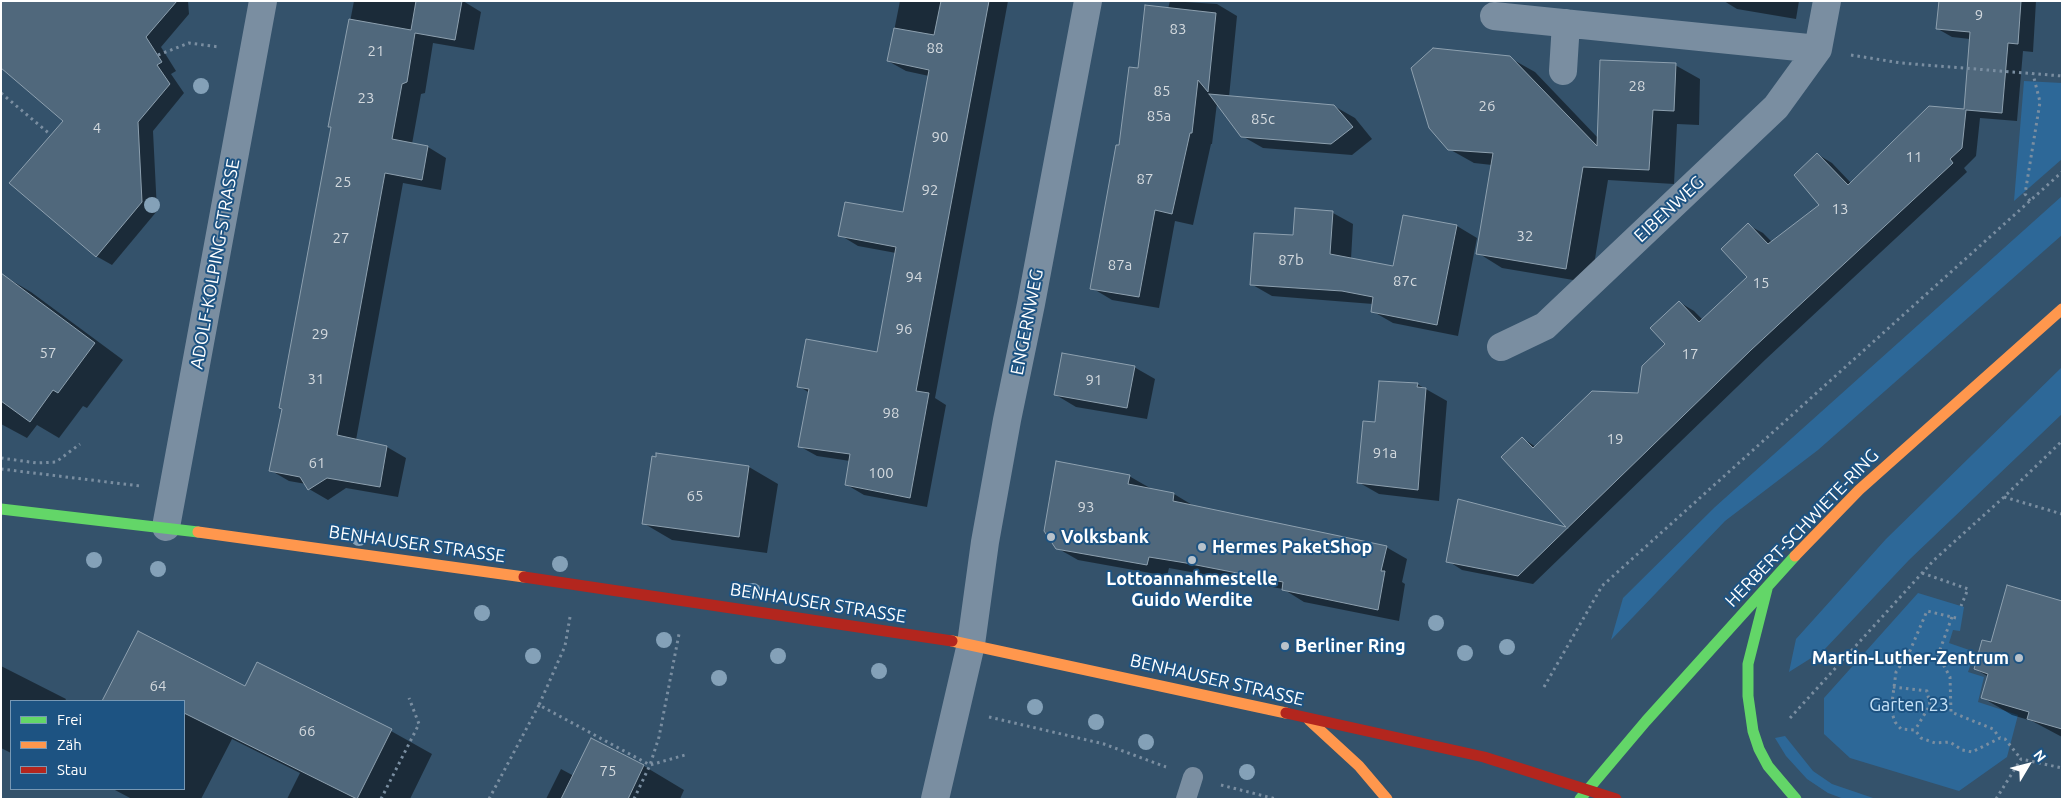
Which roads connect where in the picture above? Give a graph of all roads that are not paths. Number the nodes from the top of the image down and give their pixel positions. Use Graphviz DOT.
graph roads {
  1 [pos="263,1"];
  2 [pos="1088,1"];
  3 [pos="1827,1"];
  4 [pos="1494,16"];
  5 [pos="1566,23"];
  6 [pos="1818,50"];
  7 [pos="1563,71"];
  8 [pos="2062,309"];
  9 [pos="1502,347"];
  10 [pos="1,509"];
  11 [pos="166,527"];
  12 [pos="1768,585"];
  13 [pos="971,644"];
  14 [pos="1308,719"];
  15 [pos="1193,777"];
  16 [pos="1583,794"];
  17 [pos="935,799"];
  18 [pos="1186,799"];
  19 [pos="1387,799"];
  20 [pos="1616,799"];
  21 [pos="1796,799"];
  1 -- 11 [label="street, ADOLF-KOLPING-STRASSE"];
  2 -- 13 [label="street, ENGERNWEG"];
  3 -- 6 [label="street, EIBENWEG"];
  4 -- 5 [label="street"];
  5 -- 6 [label="street"];
  5 -- 7 [label="street"];
  6 -- 9 [label="street, EIBENWEG"];
  8 -- 12 [label="main road, HERBERT-SCHWIETE-RING"];
  10 -- 11 [label="main road, BENHAUSER STRASSE"];
  11 -- 13 [label="main road, BENHAUSER STRASSE"];
  12 -- 16 [label="main road, HERBERT-SCHWIETE-RING"];
  12 -- 21 [label="main road"];
  13 -- 14 [label="main road, BENHAUSER STRASSE"];
  13 -- 17 [label="street, ENGERNWEG"];
  14 -- 16 [label="main road, BENHAUSER STRASSE"];
  14 -- 19 [label="main road"];
  15 -- 18 [label="lane"];
  16 -- 20 [label="main road, BENHAUSER STRASSE"];
}
